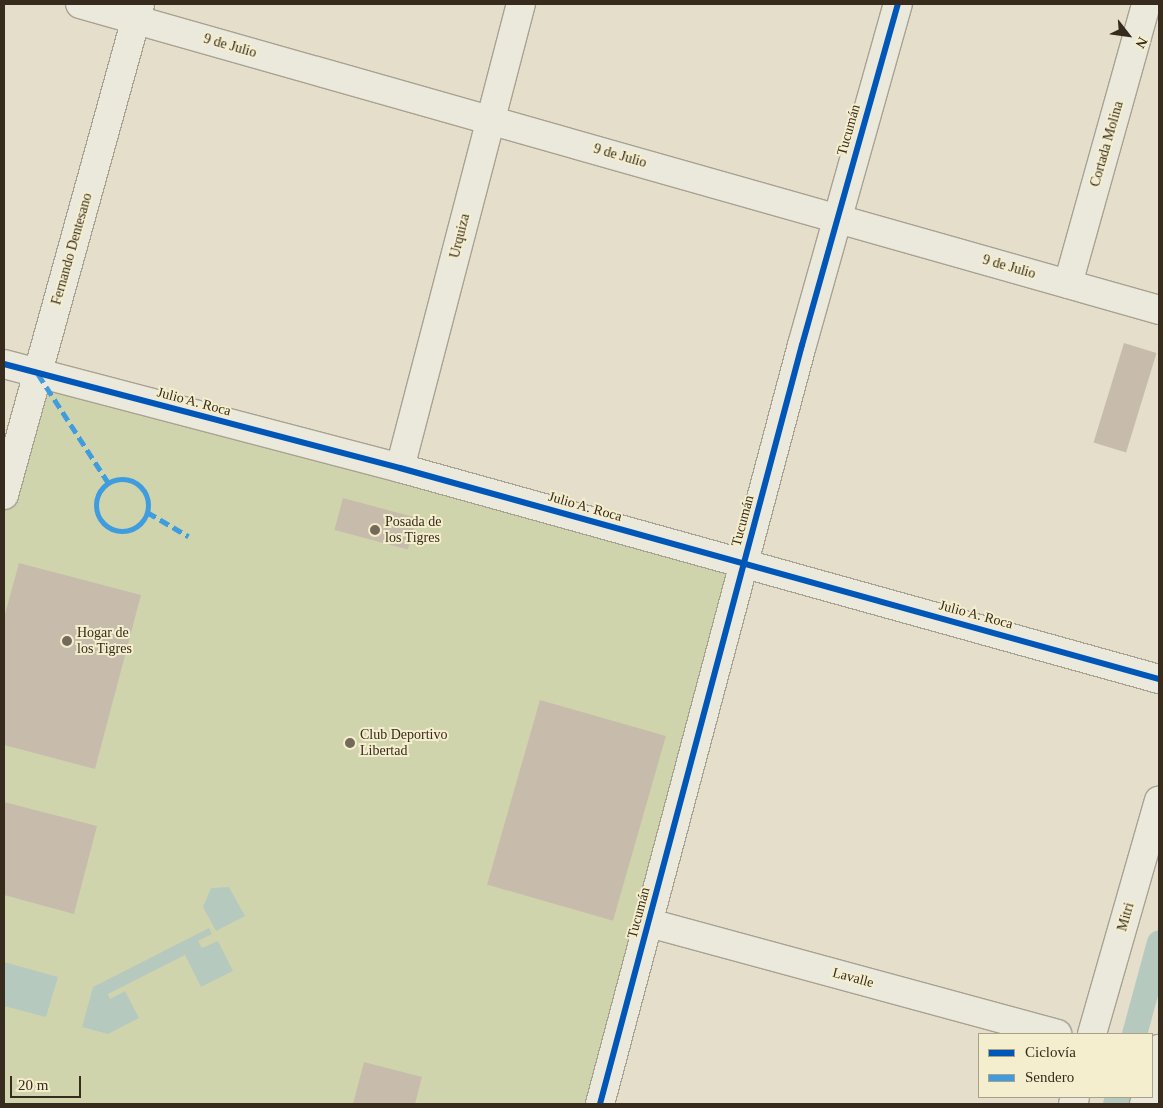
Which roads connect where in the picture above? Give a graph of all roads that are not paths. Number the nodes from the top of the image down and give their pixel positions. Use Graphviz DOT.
graph roads {
  1 [pos="80,4"];
  2 [pos="521,4"];
  3 [pos="898,4"];
  4 [pos="1146,4"];
  5 [pos="138,12"];
  6 [pos="490,119"];
  7 [pos="837,217"];
  8 [pos="1068,284"];
  9 [pos="1159,310"];
  10 [pos="4,364"];
  11 [pos="38,374"];
  12 [pos="400,468"];
  13 [pos="4,495"];
  14 [pos="745,564"];
  15 [pos="1159,679"];
  16 [pos="1159,800"];
  17 [pos="649,922"];
  18 [pos="1052,1033"];
  19 [pos="1092,1033"];
  20 [pos="600,1104"];
  1 -- 5 [label="street, 9 de Julio"];
  2 -- 6 [label="street, Urquiza"];
  3 -- 7 [label="street, Tucumán"];
  4 -- 8 [label="street, Cortada Molina"];
  5 -- 6 [label="street, 9 de Julio"];
  5 -- 11 [label="street, Fernando Dentesano"];
  6 -- 7 [label="street, 9 de Julio"];
  6 -- 12 [label="street, Urquiza"];
  7 -- 8 [label="street, 9 de Julio"];
  7 -- 14 [label="street, Tucumán"];
  8 -- 9 [label="street, 9 de Julio"];
  10 -- 11 [label="street, Julio A. Roca"];
  11 -- 12 [label="street, Julio A. Roca"];
  11 -- 13 [label="street, Fernando Dentesano"];
  12 -- 14 [label="street, Julio A. Roca"];
  14 -- 15 [label="street, Julio A. Roca"];
  14 -- 17 [label="street, Tucumán"];
  16 -- 19 [label="street, Mitri"];
  17 -- 18 [label="street, Lavalle"];
  17 -- 20 [label="street, Tucumán"];
}
